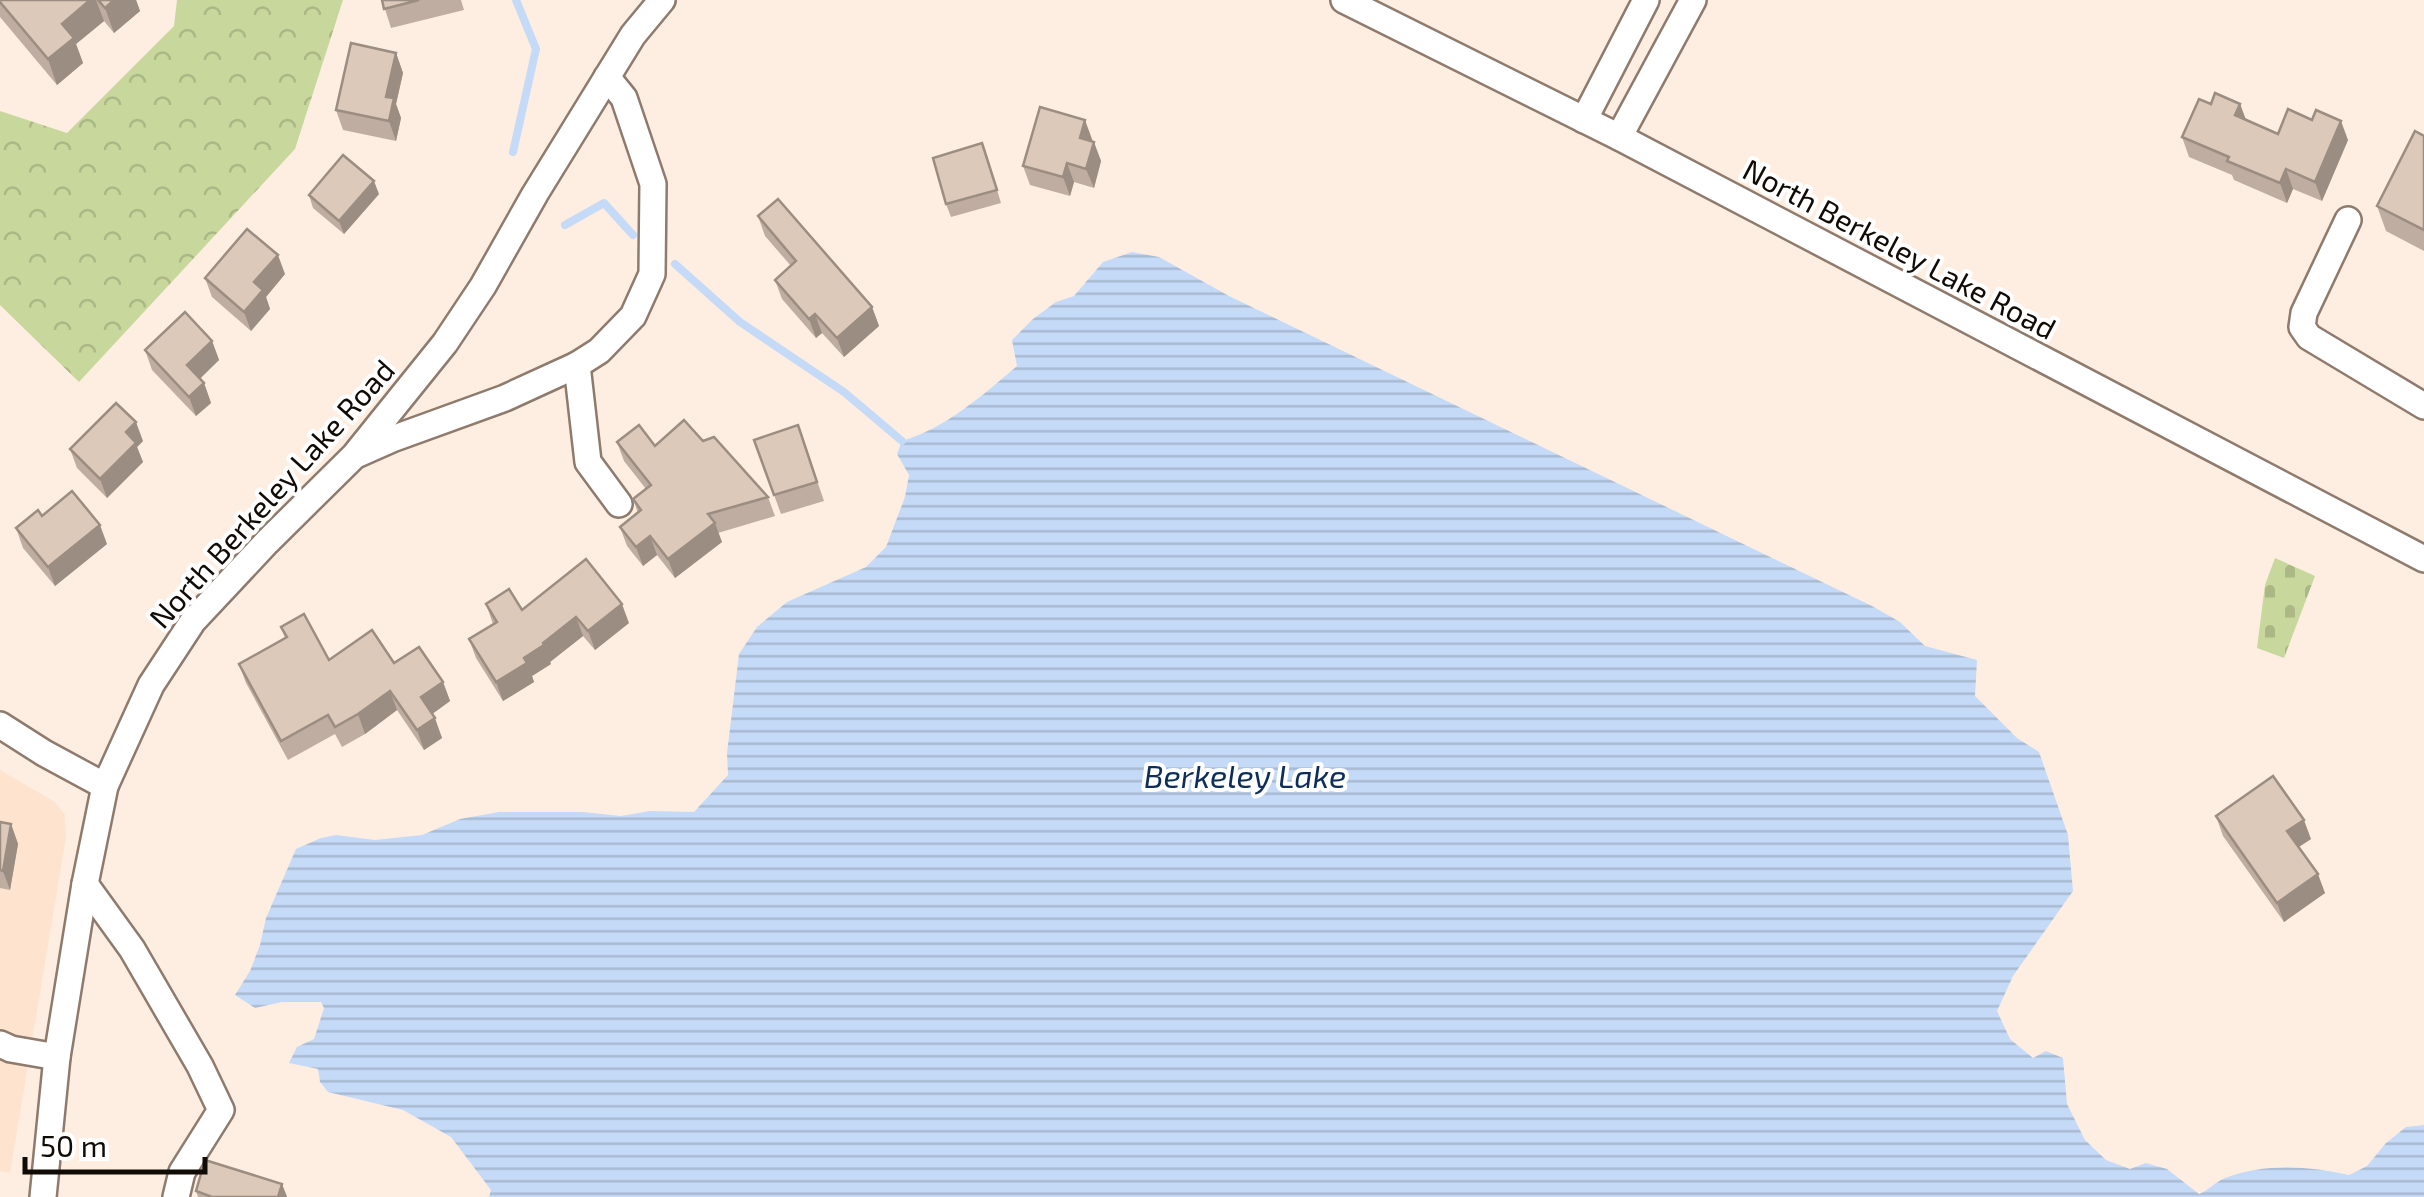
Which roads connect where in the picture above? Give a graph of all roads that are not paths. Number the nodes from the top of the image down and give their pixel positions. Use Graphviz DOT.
graph roads {
  1 [pos="662,0"];
  2 [pos="1344,0"];
  3 [pos="1646,0"];
  4 [pos="1693,0"];
  5 [pos="607,77"];
  6 [pos="1584,120"];
  7 [pos="1619,137"];
  8 [pos="2348,220"];
  9 [pos="577,365"];
  10 [pos="2424,406"];
  11 [pos="354,456"];
  12 [pos="619,504"];
  13 [pos="2424,559"];
  14 [pos="0,725"];
  15 [pos="106,786"];
  16 [pos="84,884"];
  17 [pos="0,1044"];
  18 [pos="57,1057"];
  19 [pos="43,1197"];
  20 [pos="176,1197"];
  1 -- 5 [label="street, North Berkeley Lake Road"];
  2 -- 6 [label="street, North Berkeley Lake Road"];
  3 -- 6 [label="street"];
  4 -- 7 [label="street"];
  5 -- 9 [label="street"];
  5 -- 11 [label="street, North Berkeley Lake Road"];
  6 -- 7 [label="street, North Berkeley Lake Road"];
  7 -- 13 [label="street, North Berkeley Lake Road"];
  8 -- 10 [label="street"];
  9 -- 11 [label="street"];
  9 -- 12 [label="street"];
  11 -- 15 [label="street, North Berkeley Lake Road"];
  14 -- 15 [label="street"];
  15 -- 16 [label="street, North Berkeley Lake Road"];
  16 -- 18 [label="street, North Berkeley Lake Road"];
  16 -- 20 [label="street"];
  17 -- 18 [label="street"];
  18 -- 19 [label="street, North Berkeley Lake Road"];
}
